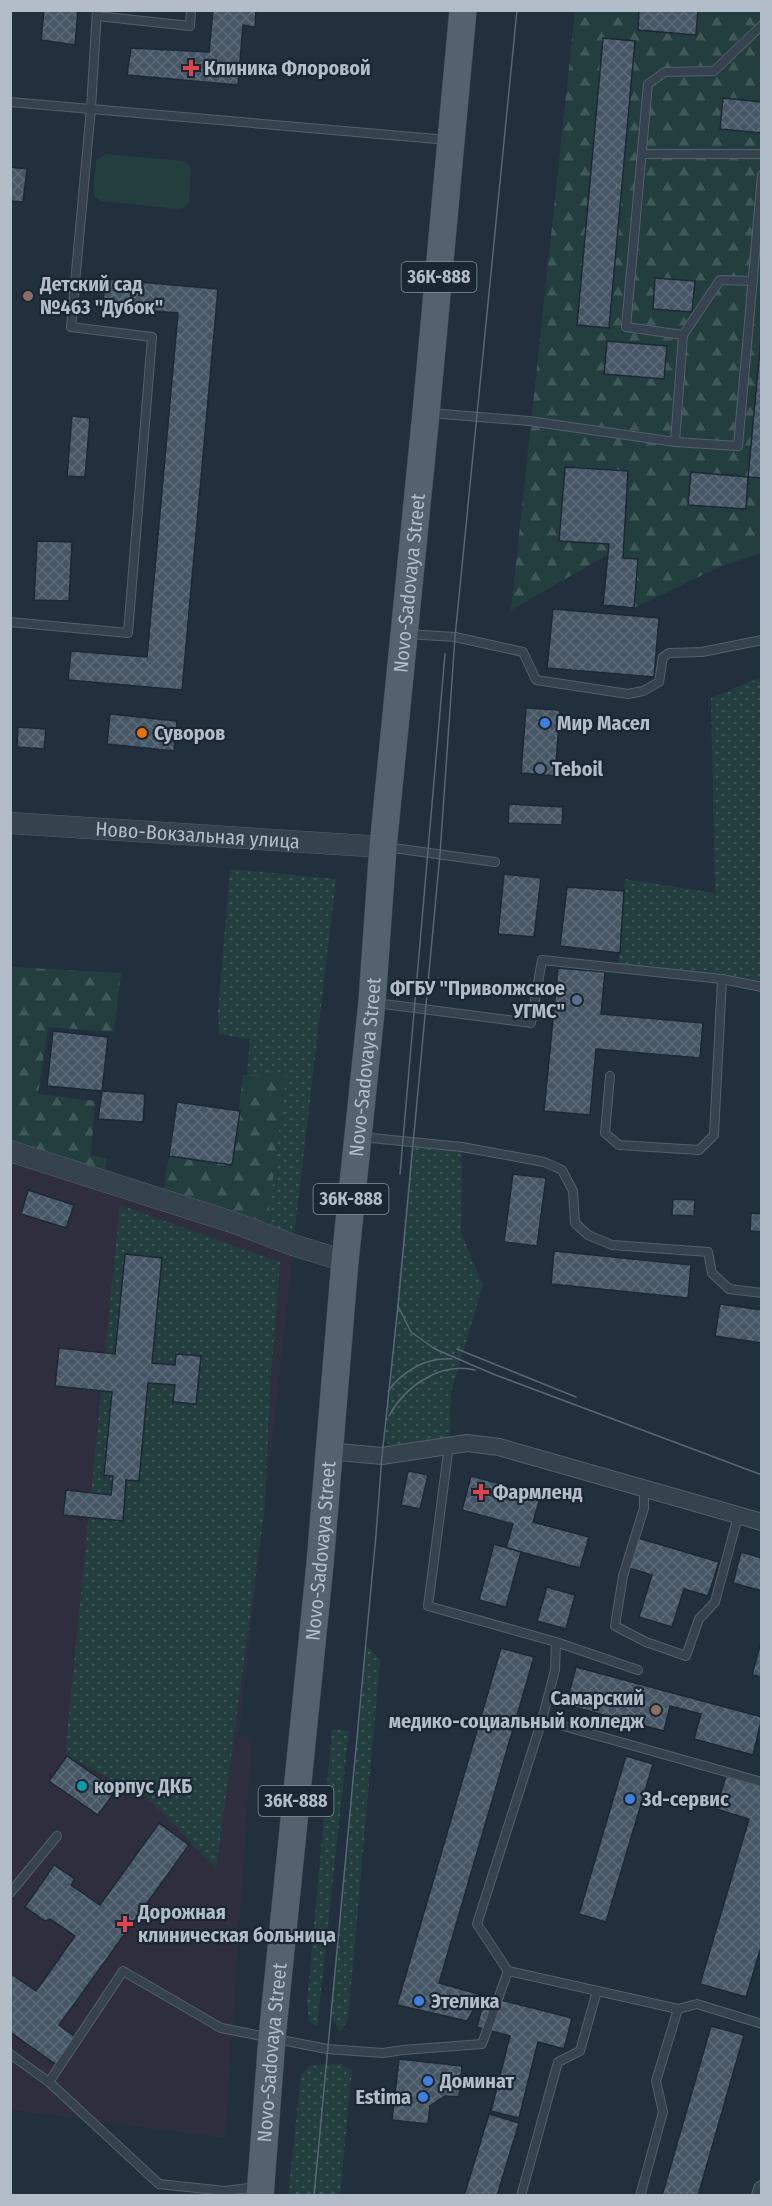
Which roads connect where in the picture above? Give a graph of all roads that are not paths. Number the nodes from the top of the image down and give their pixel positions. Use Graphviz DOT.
graph roads {
  1 [pos="191,10"];
  2 [pos="463,10"];
  3 [pos="97,13"];
  4 [pos="762,24"];
  5 [pos="10,102"];
  6 [pos="91,108"];
  7 [pos="451,140"];
  8 [pos="642,154"];
  9 [pos="762,154"];
  10 [pos="762,175"];
  11 [pos="753,281"];
  12 [pos="683,335"];
  13 [pos="426,413"];
  14 [pos="675,442"];
  15 [pos="10,622"];
  16 [pos="404,634"];
  17 [pos="762,639"];
  18 [pos="10,823"];
  19 [pos="383,847"];
  20 [pos="495,862"];
  21 [pos="722,979"];
  22 [pos="762,987"];
  23 [pos="372,1002"];
  24 [pos="610,1076"];
  25 [pos="357,1136"];
  26 [pos="10,1151"];
  27 [pos="345,1261"];
  28 [pos="762,1293"];
  29 [pos="449,1445"];
  30 [pos="328,1451"];
  31 [pos="644,1489"];
  32 [pos="738,1516"];
  33 [pos="762,1522"];
  34 [pos="556,1642"];
  35 [pos="638,1670"];
  36 [pos="542,1720"];
  37 [pos="762,1782"];
  38 [pos="57,1836"];
  39 [pos="10,1893"];
  40 [pos="508,1971"];
  41 [pos="597,1991"];
  42 [pos="678,2009"];
  43 [pos="762,2024"];
  44 [pos="272,2038"];
  45 [pos="10,2054"];
  46 [pos="49,2082"];
  47 [pos="762,2189"];
  48 [pos="260,2191"];
  49 [pos="521,2196"];
  50 [pos="640,2196"];
  51 [pos="760,2196"];
  1 -- 3 [label="lane"];
  2 -- 7 [label="main road, Novo-Sadovaya Street / 36К-888"];
  3 -- 6 [label="lane"];
  4 -- 8 [label="lane"];
  5 -- 6 [label="lane"];
  6 -- 7 [label="lane"];
  6 -- 15 [label="lane"];
  7 -- 13 [label="main road, Novo-Sadovaya Street / 36К-888"];
  8 -- 9 [label="lane"];
  8 -- 12 [label="lane"];
  10 -- 11 [label="lane"];
  11 -- 12 [label="lane"];
  11 -- 14 [label="lane"];
  12 -- 14 [label="lane"];
  13 -- 14 [label="lane"];
  13 -- 16 [label="main road, Novo-Sadovaya Street / 36К-888"];
  16 -- 17 [label="lane"];
  16 -- 19 [label="main road, Novo-Sadovaya Street / 36К-888"];
  18 -- 19 [label="street, Ново-Вокзальная улица"];
  19 -- 20 [label="lane"];
  19 -- 23 [label="main road, Novo-Sadovaya Street / 36К-888"];
  21 -- 22 [label="lane"];
  21 -- 23 [label="lane"];
  21 -- 24 [label="lane"];
  23 -- 25 [label="main road, Novo-Sadovaya Street / 36К-888"];
  25 -- 27 [label="main road, Novo-Sadovaya Street / 36К-888"];
  25 -- 28 [label="lane"];
  26 -- 27 [label="street"];
  27 -- 30 [label="main road, Novo-Sadovaya Street / 36К-888"];
  29 -- 30 [label="street"];
  29 -- 31 [label="street"];
  29 -- 34 [label="lane"];
  30 -- 44 [label="main road, Novo-Sadovaya Street / 36К-888"];
  31 -- 32 [label="street"];
  31 -- 32 [label="lane"];
  32 -- 33 [label="street"];
  34 -- 35 [label="lane"];
  34 -- 36 [label="lane"];
  36 -- 37 [label="lane"];
  36 -- 40 [label="lane"];
  38 -- 39 [label="lane"];
  40 -- 41 [label="lane"];
  40 -- 44 [label="lane"];
  41 -- 42 [label="lane"];
  41 -- 49 [label="lane"];
  42 -- 43 [label="lane"];
  42 -- 50 [label="lane"];
  44 -- 46 [label="lane"];
  44 -- 48 [label="main road, Novo-Sadovaya Street / 36К-888"];
  45 -- 46 [label="lane"];
  46 -- 48 [label="lane"];
  47 -- 51 [label="street"];
}
